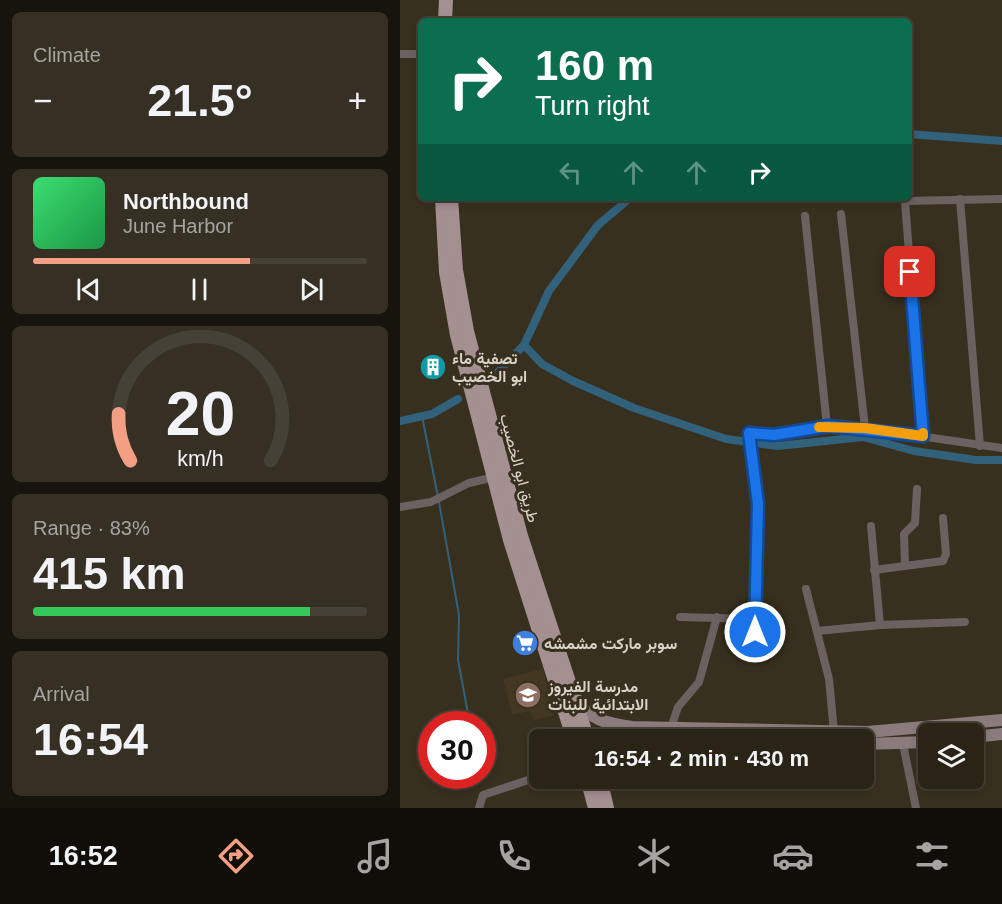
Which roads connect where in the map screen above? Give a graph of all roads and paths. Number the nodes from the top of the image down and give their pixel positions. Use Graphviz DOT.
graph roads {
  1 [pos="446,0"];
  2 [pos="454,0"];
  3 [pos="445,18"];
  4 [pos="454,18"];
  5 [pos="400,54"];
  6 [pos="418,54"];
  7 [pos="960,199"];
  8 [pos="1002,199"];
  9 [pos="442,201"];
  10 [pos="451,201"];
  11 [pos="905,201"];
  12 [pos="912,201"];
  13 [pos="841,214"];
  14 [pos="805,216"];
  15 [pos="828,426"];
  16 [pos="865,428"];
  17 [pos="923,436"];
  18 [pos="980,446"];
  19 [pos="1002,448"];
  20 [pos="495,477"];
  21 [pos="917,489"];
  22 [pos="400,507"];
  23 [pos="943,518"];
  24 [pos="871,526"];
  25 [pos="515,538"];
  26 [pos="905,565"];
  27 [pos="874,570"];
  28 [pos="806,589"];
  29 [pos="680,617"];
  30 [pos="717,617"];
  31 [pos="754,619"];
  32 [pos="965,622"];
  33 [pos="880,625"];
  34 [pos="817,631"];
  35 [pos="756,645"];
  36 [pos="568,684"];
  37 [pos="1002,720"];
  38 [pos="671,728"];
  39 [pos="571,729"];
  40 [pos="584,729"];
  41 [pos="712,729"];
  42 [pos="834,729"];
  43 [pos="874,731"];
  44 [pos="1002,734"];
  45 [pos="984,736"];
  46 [pos="918,743"];
  47 [pos="874,744"];
  48 [pos="903,744"];
  49 [pos="529,780"];
  50 [pos="590,789"];
  51 [pos="603,789"];
  52 [pos="479,808"];
  53 [pos="595,808"];
  54 [pos="607,808"];
  55 [pos="916,808"];
  1 -- 3 [label="main road"];
  2 -- 4 [label="main road"];
  5 -- 6 [label="street"];
  7 -- 8 [label="street"];
  7 -- 12 [label="street"];
  7 -- 18 [label="street"];
  9 -- 20 [label="main road, طريق ابو الخصيب"];
  10 -- 25 [label="main road, طريق ابو الخصيب"];
  11 -- 17 [label="street"];
  13 -- 16 [label="street"];
  14 -- 15 [label="street"];
  15 -- 16 [label="street"];
  15 -- 31 [label="street"];
  16 -- 17 [label="street"];
  17 -- 18 [label="street"];
  18 -- 19 [label="street"];
  20 -- 22 [label="street"];
  20 -- 25 [label="main road, طريق ابو الخصيب"];
  21 -- 26 [label="street"];
  23 -- 26 [label="street"];
  24 -- 27 [label="street"];
  25 -- 36 [label="main road, طريق ابو الخصيب"];
  25 -- 39 [label="main road, طريق ابو الخصيب"];
  26 -- 27 [label="street"];
  27 -- 33 [label="street"];
  28 -- 34 [label="street"];
  29 -- 30 [label="street"];
  30 -- 31 [label="street"];
  30 -- 38 [label="street"];
  31 -- 35 [label="street"];
  32 -- 33 [label="street"];
  33 -- 34 [label="street"];
  34 -- 42 [label="street"];
  36 -- 38 [label="main road"];
  36 -- 40 [label="main road, طريق ابو الخصيب"];
  37 -- 43 [label="main road"];
  38 -- 41 [label="main road"];
  44 -- 45 [label="main road"];
  46 -- 48 [label="main road"];
  47 -- 48 [label="main road"];
  48 -- 55 [label="street"];
  49 -- 52 [label="street"];
  50 -- 53 [label="main road"];
  51 -- 54 [label="main road"];
}
